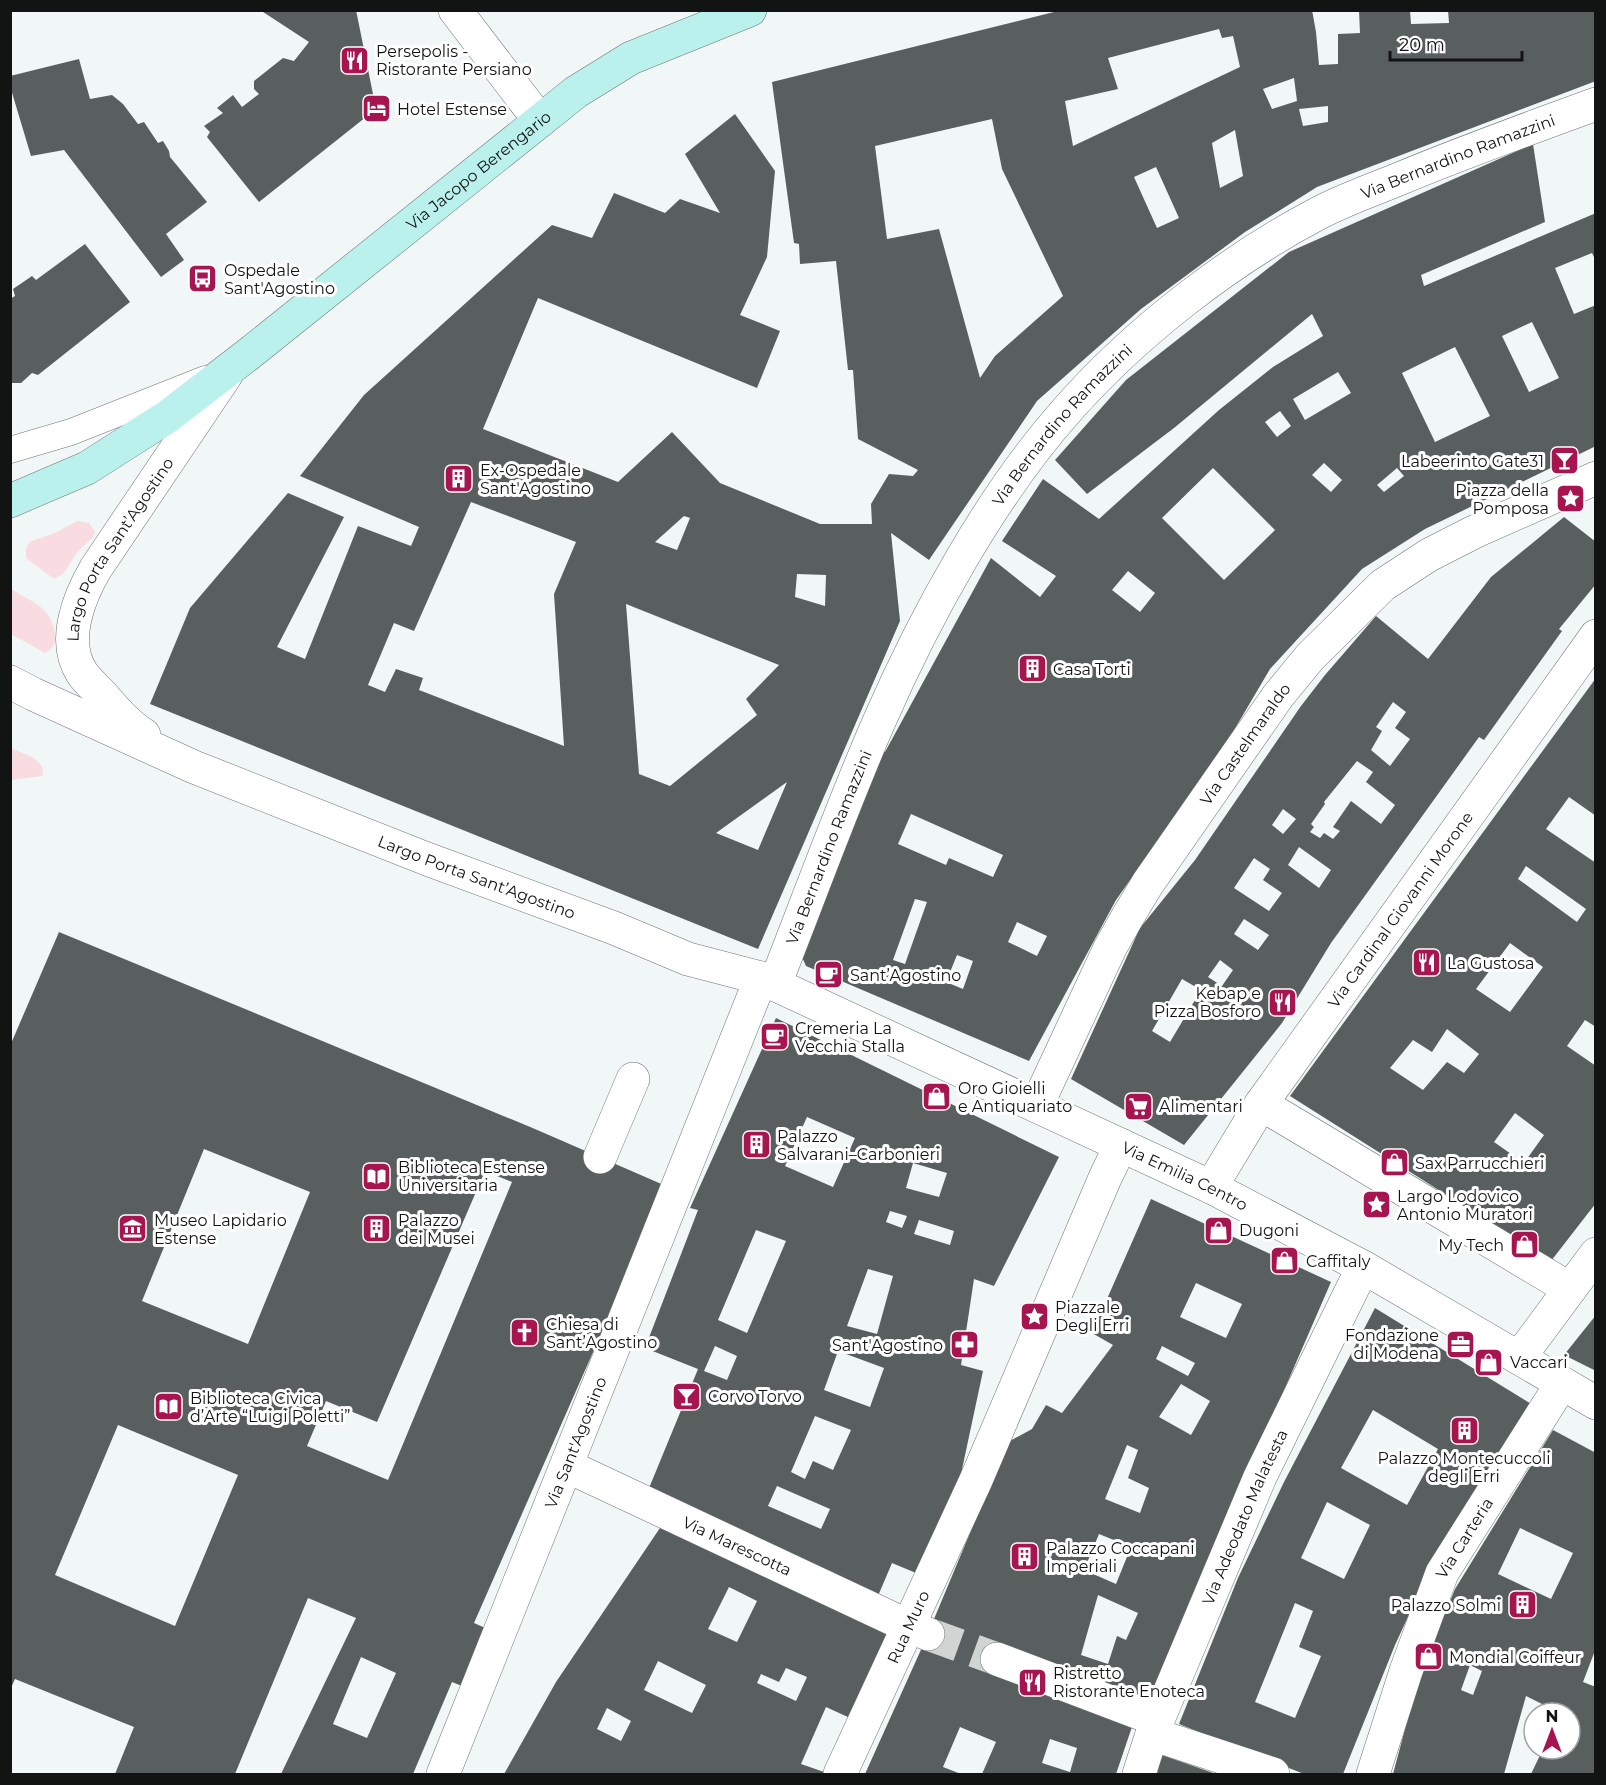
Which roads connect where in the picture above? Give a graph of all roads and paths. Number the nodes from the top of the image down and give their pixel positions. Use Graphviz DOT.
graph roads {
  1 [pos="455,10"];
  2 [pos="750,10"];
  3 [pos="1596,104"];
  4 [pos="540,121"];
  5 [pos="230,369"];
  6 [pos="10,450"];
  7 [pos="1586,490"];
  8 [pos="10,501"];
  9 [pos="1596,636"];
  10 [pos="10,682"];
  11 [pos="194,767"];
  12 [pos="768,981"];
  13 [pos="633,1079"];
  14 [pos="1261,1104"];
  15 [pos="1036,1105"];
  16 [pos="1121,1145"];
  17 [pos="600,1157"];
  18 [pos="1211,1187"];
  19 [pos="1596,1254"];
  20 [pos="1363,1267"];
  21 [pos="1570,1289"];
  22 [pos="1519,1358"];
  23 [pos="1562,1383"];
  24 [pos="1596,1403"];
  25 [pos="567,1466"];
  26 [pos="918,1630"];
  27 [pos="997,1659"];
  28 [pos="1155,1727"];
  29 [pos="443,1774"];
  30 [pos="840,1774"];
  31 [pos="1140,1774"];
  32 [pos="1273,1774"];
  33 [pos="1372,1774"];
  1 -- 4 [label="street"];
  2 -- 4 [label="street, Via Jacopo Berengario"];
  3 -- 12 [label="street, Via Bernardino Ramazzini"];
  4 -- 5 [label="street, Via Jacopo Berengario"];
  5 -- 6 [label="lane, Via Jacopo Berengario"];
  5 -- 8 [label="street, Via Jacopo Berengario"];
  5 -- 11 [label="street, Largo Porta Sant’Agostino"];
  7 -- 15 [label="street, Via Castelmaraldo"];
  9 -- 14 [label="street, Via Cardinal Giovanni Morone"];
  10 -- 11 [label="street, Largo Porta Sant’Agostino"];
  11 -- 12 [label="street, Largo Porta Sant’Agostino"];
  12 -- 15 [label="street, Via Emilia Centro"];
  12 -- 25 [label="street, Via Sant'Agostino"];
  13 -- 17 [label="street"];
  14 -- 18 [label="street, Via Cardinal Giovanni Morone"];
  14 -- 21 [label="street"];
  15 -- 16 [label="street, Via Emilia Centro"];
  16 -- 18 [label="street, Via Emilia Centro"];
  16 -- 26 [label="street, Rua Muro"];
  18 -- 20 [label="street, Via Emilia Centro"];
  19 -- 21 [label="street"];
  20 -- 22 [label="street, Via Emilia Centro"];
  20 -- 28 [label="street, Via Adeodato Malatesta"];
  21 -- 22 [label="street"];
  22 -- 23 [label="street, Via Emilia Centro"];
  23 -- 24 [label="street, Via Emilia Centro"];
  23 -- 33 [label="street, Via Carteria"];
  25 -- 26 [label="street, Via Marescotta"];
  25 -- 29 [label="street, Via Sant'Agostino"];
  26 -- 30 [label="street, Rua Muro"];
  27 -- 28 [label="street"];
  28 -- 31 [label="street, Via Adeodato Malatesta"];
  28 -- 32 [label="street"];
}
